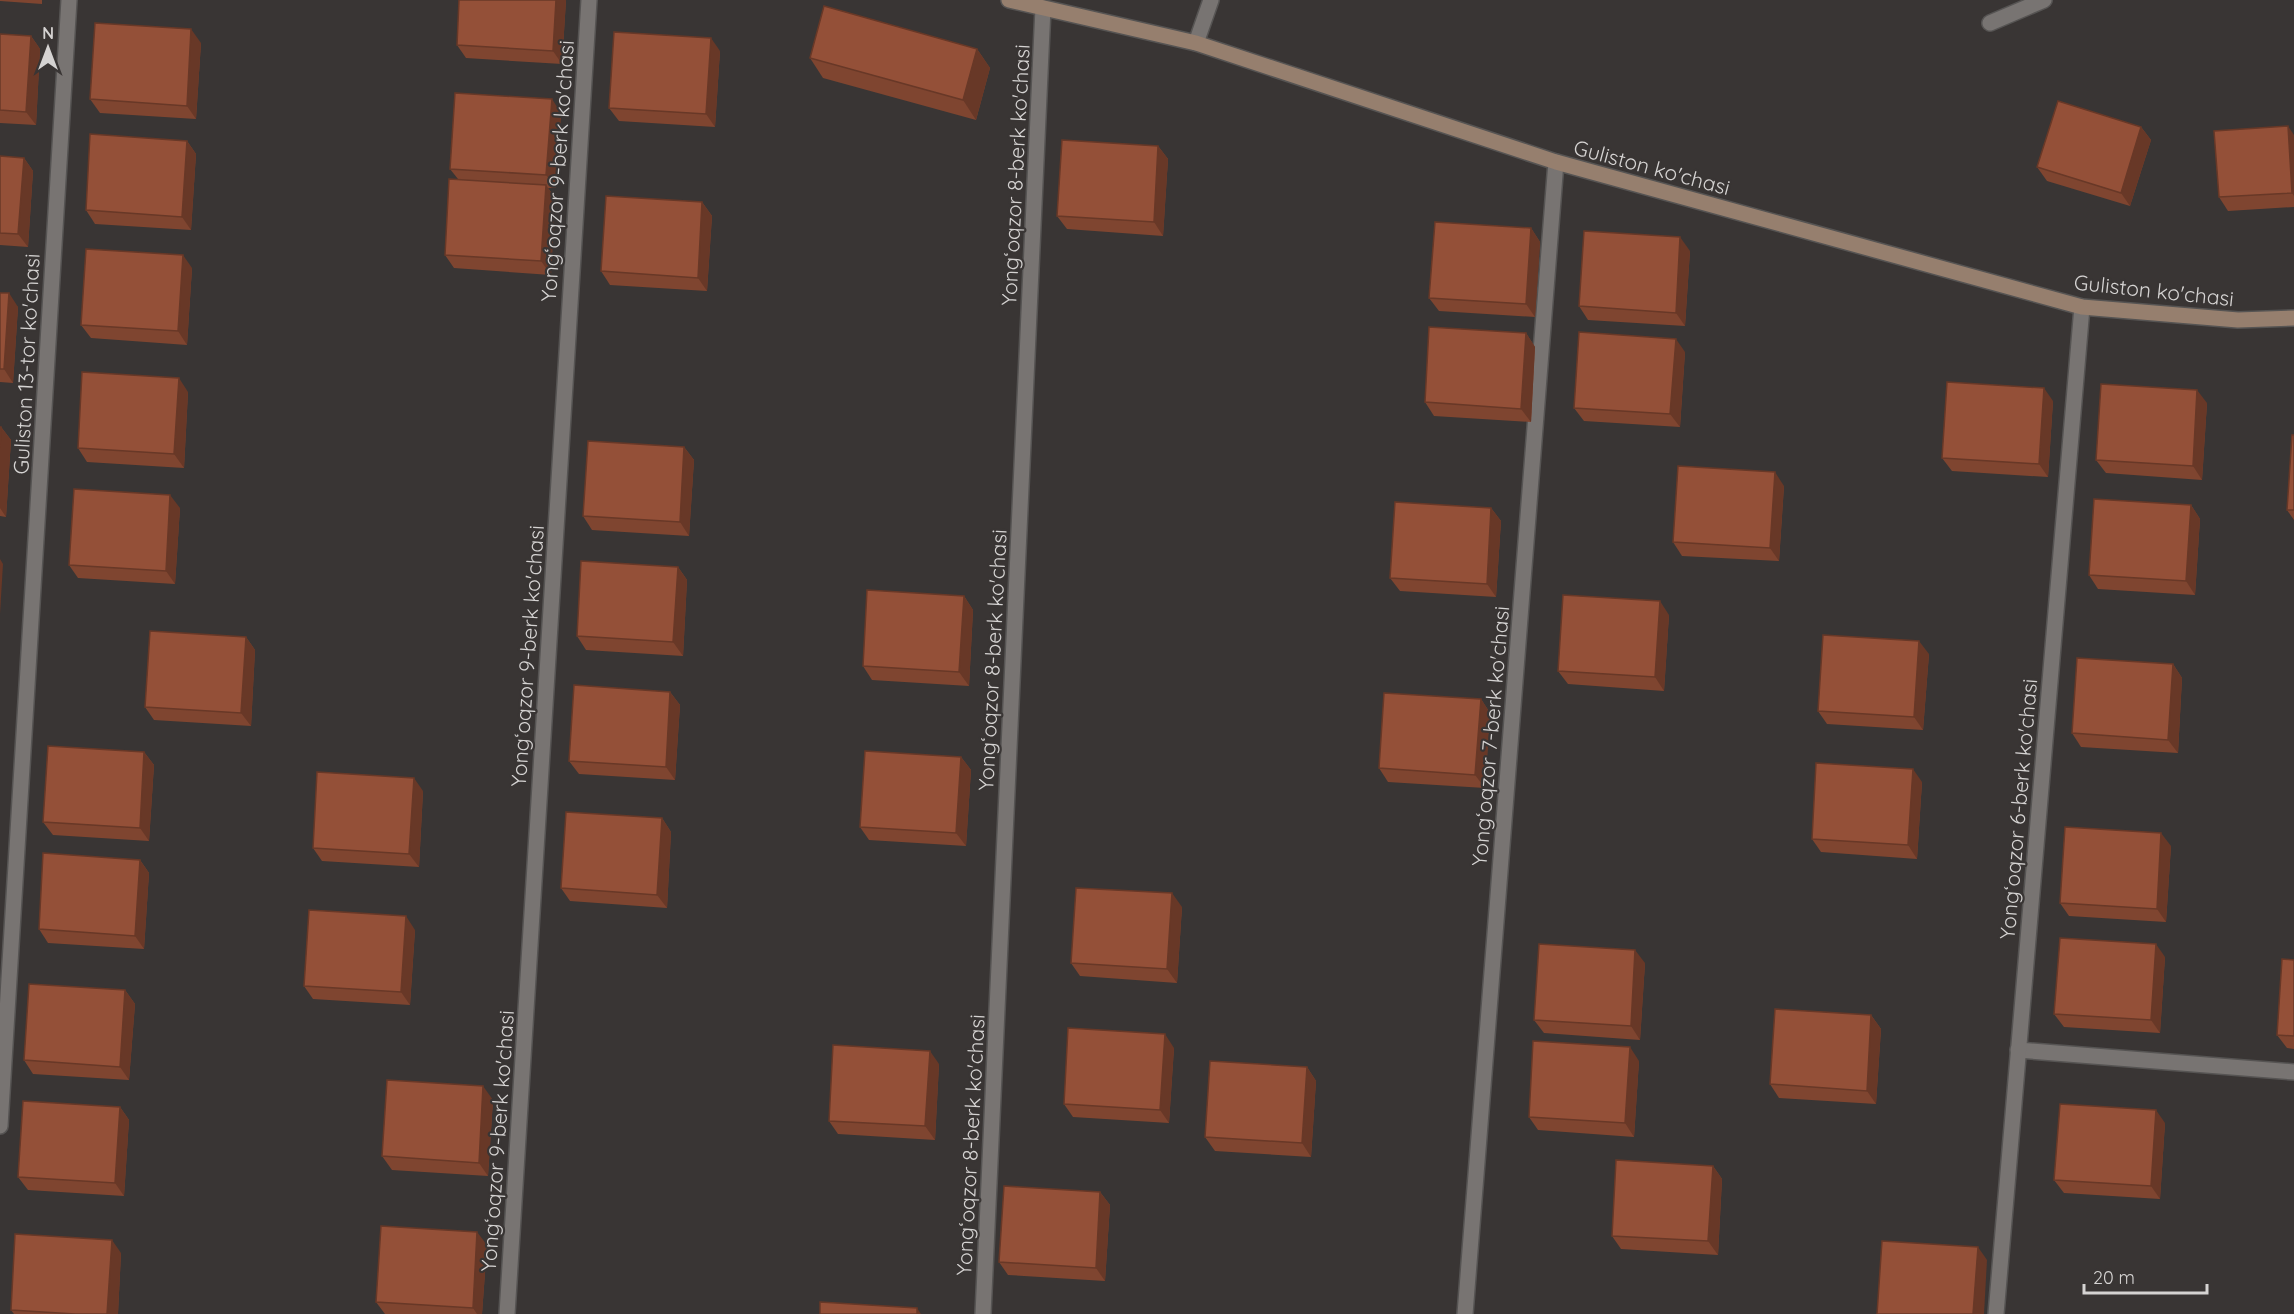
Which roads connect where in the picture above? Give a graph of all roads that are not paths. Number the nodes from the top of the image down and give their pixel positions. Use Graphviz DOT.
graph roads {
  1 [pos="69,0"];
  2 [pos="589,0"];
  3 [pos="1009,0"];
  4 [pos="1211,0"];
  5 [pos="2044,0"];
  6 [pos="1044,8"];
  7 [pos="1990,23"];
  8 [pos="1196,43"];
  9 [pos="1556,162"];
  10 [pos="2082,307"];
  11 [pos="2294,318"];
  12 [pos="2018,1050"];
  13 [pos="2294,1072"];
  14 [pos="0,1126"];
  15 [pos="507,1314"];
  16 [pos="983,1314"];
  17 [pos="1465,1314"];
  18 [pos="1996,1314"];
  1 -- 14 [label="street, Guliston 13-tor ko'chasi"];
  2 -- 15 [label="street, Yong‘oqzor 9-berk ko'chasi"];
  3 -- 6 [label="main road, Guliston ko'chasi"];
  4 -- 8 [label="street"];
  5 -- 7 [label="street"];
  6 -- 8 [label="main road, Guliston ko'chasi"];
  6 -- 16 [label="street, Yong‘oqzor 8-berk ko'chasi"];
  8 -- 9 [label="main road, Guliston ko'chasi"];
  9 -- 10 [label="main road, Guliston ko'chasi"];
  9 -- 17 [label="street, Yong‘oqzor 7-berk ko'chasi"];
  10 -- 11 [label="main road, Guliston ko'chasi"];
  10 -- 12 [label="street, Yong‘oqzor 6-berk ko'chasi"];
  12 -- 13 [label="street"];
  12 -- 18 [label="street, Yong‘oqzor 6-berk ko'chasi"];
}
